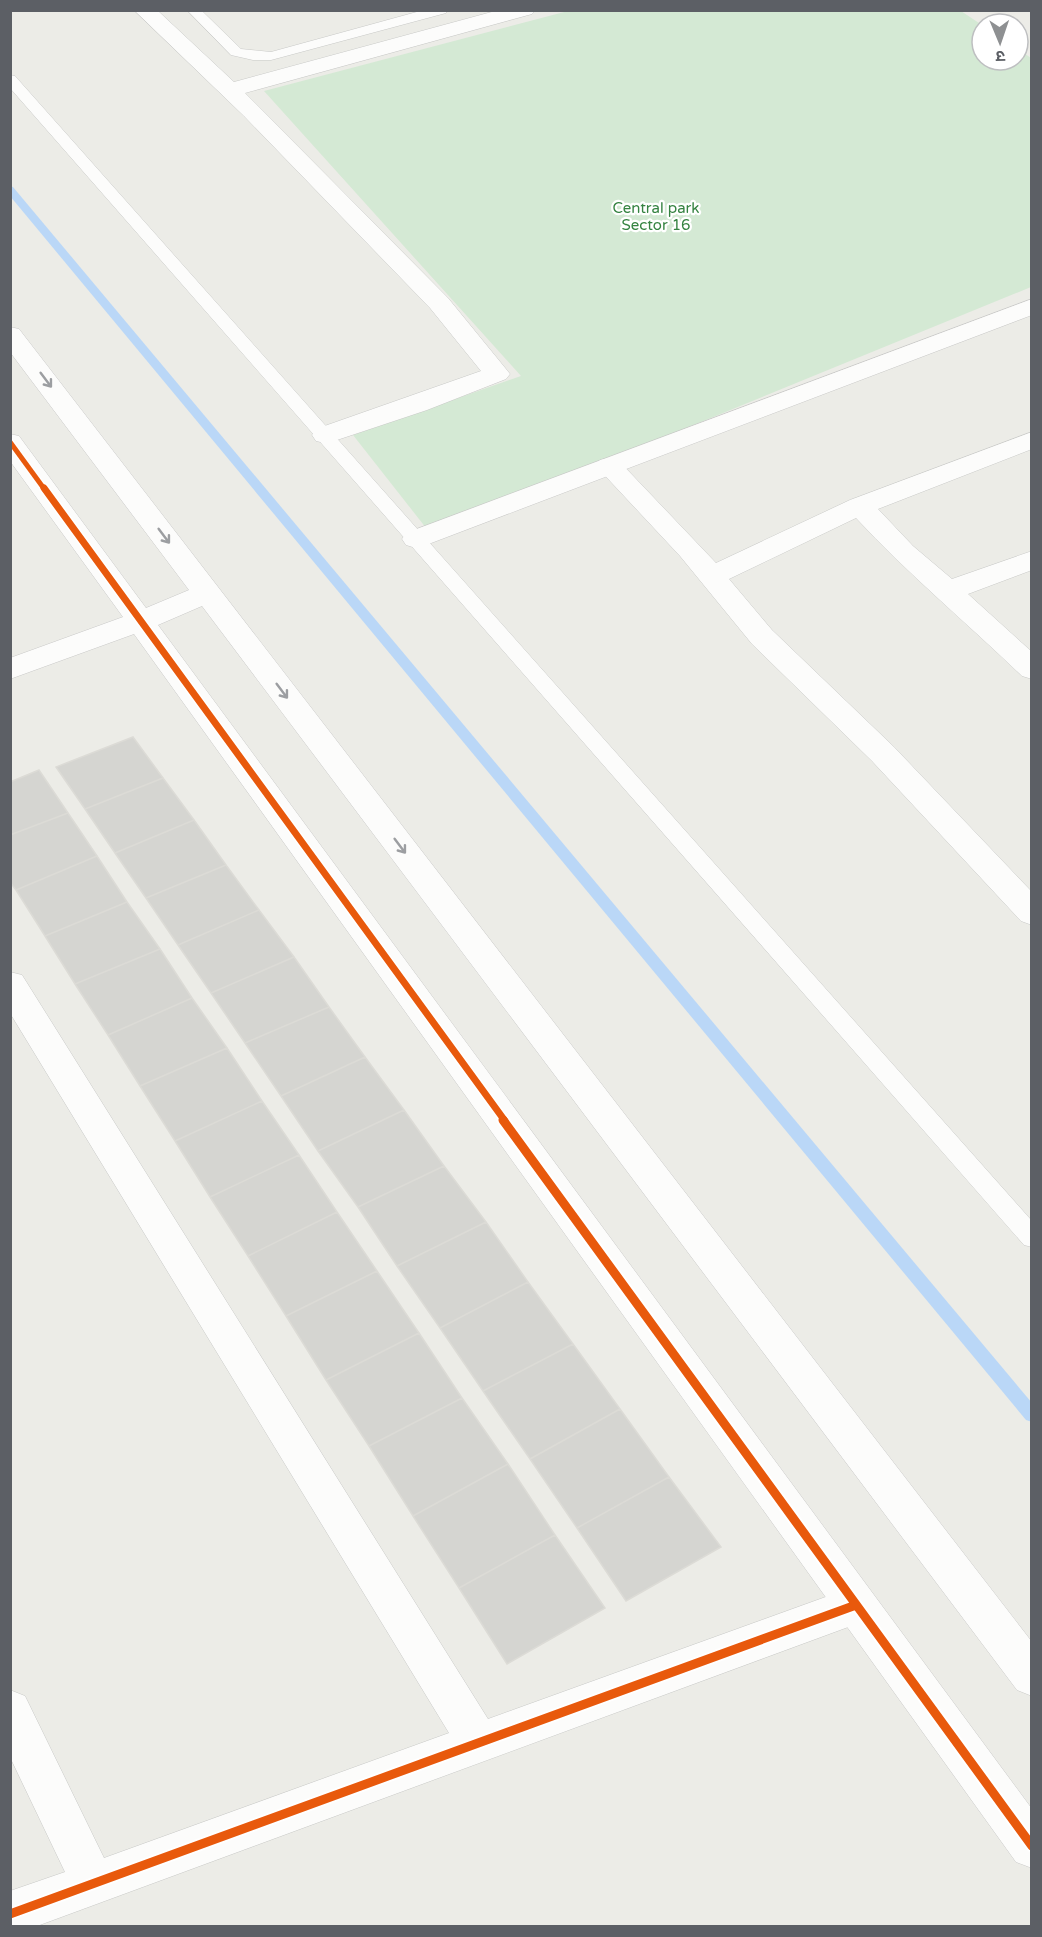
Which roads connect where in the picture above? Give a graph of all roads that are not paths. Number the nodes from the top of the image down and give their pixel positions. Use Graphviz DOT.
graph roads {
  1 [pos="144,10"];
  2 [pos="193,10"];
  3 [pos="441,10"];
  4 [pos="525,10"];
  5 [pos="10,80"];
  6 [pos="230,90"];
  7 [pos="1032,306"];
  8 [pos="10,334"];
  9 [pos="325,435"];
  10 [pos="1032,440"];
  11 [pos="10,442"];
  12 [pos="609,466"];
  13 [pos="860,506"];
  14 [pos="416,538"];
  15 [pos="1032,560"];
  16 [pos="711,576"];
  17 [pos="948,591"];
  18 [pos="207,592"];
  19 [pos="141,621"];
  20 [pos="10,669"];
  21 [pos="1032,669"];
  22 [pos="1032,913"];
  23 [pos="10,984"];
  24 [pos="1032,1238"];
  25 [pos="856,1605"];
  26 [pos="1032,1676"];
  27 [pos="10,1710"];
  28 [pos="478,1742"];
  29 [pos="1032,1846"];
  30 [pos="93,1883"];
  31 [pos="10,1914"];
  1 -- 6 [label="street"];
  2 -- 3 [label="lane"];
  4 -- 6 [label="street"];
  5 -- 9 [label="lane"];
  6 -- 9 [label="street"];
  7 -- 12 [label="street"];
  8 -- 18 [label="street, one-way"];
  9 -- 14 [label="lane"];
  10 -- 13 [label="street"];
  11 -- 19 [label="street"];
  12 -- 14 [label="street"];
  12 -- 16 [label="street"];
  13 -- 16 [label="street"];
  13 -- 17 [label="street"];
  14 -- 24 [label="lane"];
  15 -- 17 [label="street"];
  16 -- 22 [label="street"];
  17 -- 21 [label="street"];
  18 -- 19 [label="street"];
  18 -- 26 [label="street, one-way"];
  19 -- 20 [label="street"];
  19 -- 25 [label="street"];
  23 -- 28 [label="street"];
  25 -- 28 [label="street"];
  25 -- 29 [label="street"];
  27 -- 30 [label="street"];
  28 -- 30 [label="street"];
  30 -- 31 [label="street"];
}
